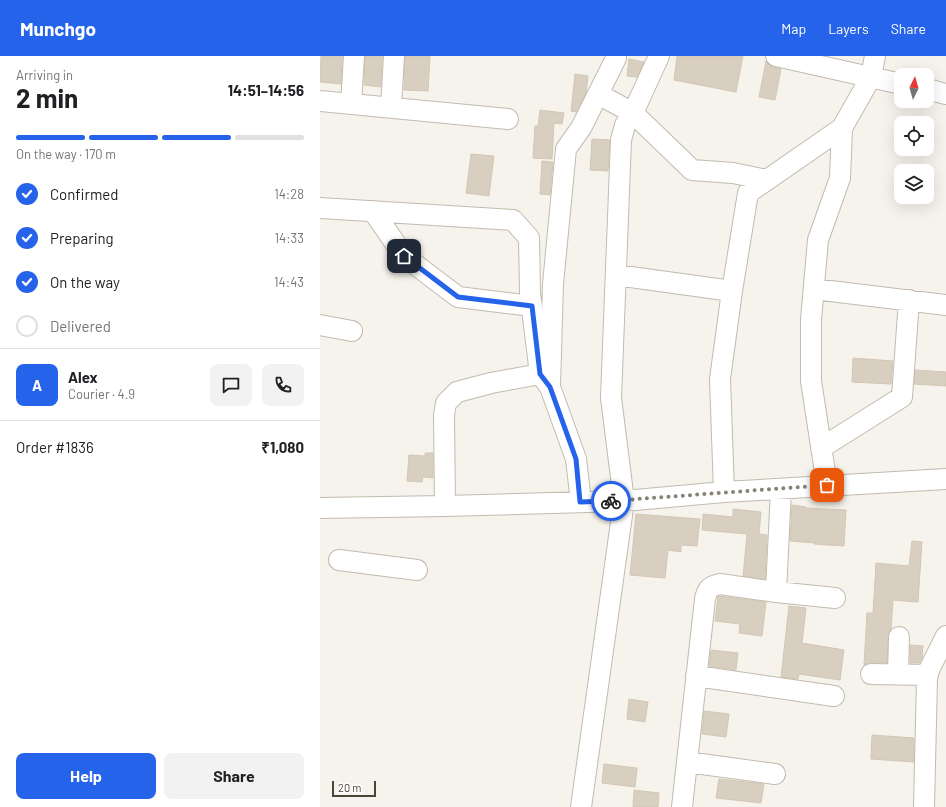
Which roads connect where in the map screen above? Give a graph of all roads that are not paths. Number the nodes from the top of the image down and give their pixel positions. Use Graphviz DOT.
graph roads {
  1 [pos="354,56"];
  2 [pos="394,56"];
  3 [pos="659,56"];
  4 [pos="776,56"];
  5 [pos="875,56"];
  6 [pos="616,58"];
  7 [pos="871,77"];
  8 [pos="894,82"];
  9 [pos="934,91"];
  10 [pos="598,94"];
  11 [pos="946,94"];
  12 [pos="320,101"];
  13 [pos="351,104"];
  14 [pos="391,107"];
  15 [pos="633,113"];
  16 [pos="508,119"];
  17 [pos="842,128"];
  18 [pos="767,180"];
  19 [pos="320,208"];
  20 [pos="373,211"];
  21 [pos="616,275"];
  22 [pos="814,289"];
  23 [pos="732,291"];
  24 [pos="909,300"];
  25 [pos="946,305"];
  26 [pos="532,306"];
  27 [pos="320,324"];
  28 [pos="352,331"];
  29 [pos="545,380"];
  30 [pos="821,448"];
  31 [pos="946,479"];
  32 [pos="827,485"];
  33 [pos="781,489"];
  34 [pos="724,492"];
  35 [pos="624,501"];
  36 [pos="580,502"];
  37 [pos="445,506"];
  38 [pos="320,508"];
  39 [pos="339,560"];
  40 [pos="417,570"];
  41 [pos="776,592"];
  42 [pos="835,598"];
  43 [pos="946,636"];
  44 [pos="898,637"];
  45 [pos="871,674"];
  46 [pos="898,674"];
  47 [pos="928,675"];
  48 [pos="696,676"];
  49 [pos="834,696"];
  50 [pos="687,762"];
  51 [pos="775,774"];
  52 [pos="581,807"];
  53 [pos="682,807"];
  54 [pos="924,807"];
  1 -- 13 [label="street"];
  2 -- 14 [label="street"];
  3 -- 15 [label="street"];
  4 -- 7 [label="street"];
  5 -- 7 [label="street"];
  6 -- 10 [label="street"];
  7 -- 8 [label="street"];
  7 -- 17 [label="street"];
  9 -- 11 [label="street"];
  10 -- 15 [label="street"];
  10 -- 29 [label="street"];
  12 -- 13 [label="street"];
  13 -- 14 [label="street"];
  14 -- 16 [label="street"];
  15 -- 18 [label="street"];
  15 -- 21 [label="street"];
  17 -- 18 [label="street"];
  17 -- 22 [label="street"];
  18 -- 23 [label="street"];
  19 -- 20 [label="street"];
  20 -- 26 [label="street"];
  20 -- 26 [label="street"];
  21 -- 23 [label="street"];
  21 -- 35 [label="street"];
  22 -- 24 [label="street"];
  22 -- 30 [label="street"];
  23 -- 34 [label="street"];
  24 -- 25 [label="street"];
  24 -- 30 [label="street"];
  26 -- 29 [label="street"];
  27 -- 28 [label="street"];
  29 -- 36 [label="street"];
  29 -- 37 [label="street"];
  30 -- 32 [label="street"];
  31 -- 32 [label="street"];
  32 -- 33 [label="street"];
  33 -- 34 [label="street"];
  33 -- 41 [label="street"];
  34 -- 35 [label="street"];
  35 -- 36 [label="street"];
  35 -- 52 [label="street"];
  36 -- 37 [label="street"];
  37 -- 38 [label="street"];
  39 -- 40 [label="street"];
  41 -- 42 [label="street"];
  41 -- 48 [label="street"];
  43 -- 47 [label="street"];
  44 -- 46 [label="street"];
  45 -- 46 [label="street"];
  46 -- 47 [label="street"];
  47 -- 54 [label="street"];
  48 -- 49 [label="street"];
  48 -- 50 [label="street"];
  50 -- 51 [label="street"];
  50 -- 53 [label="street"];
}
